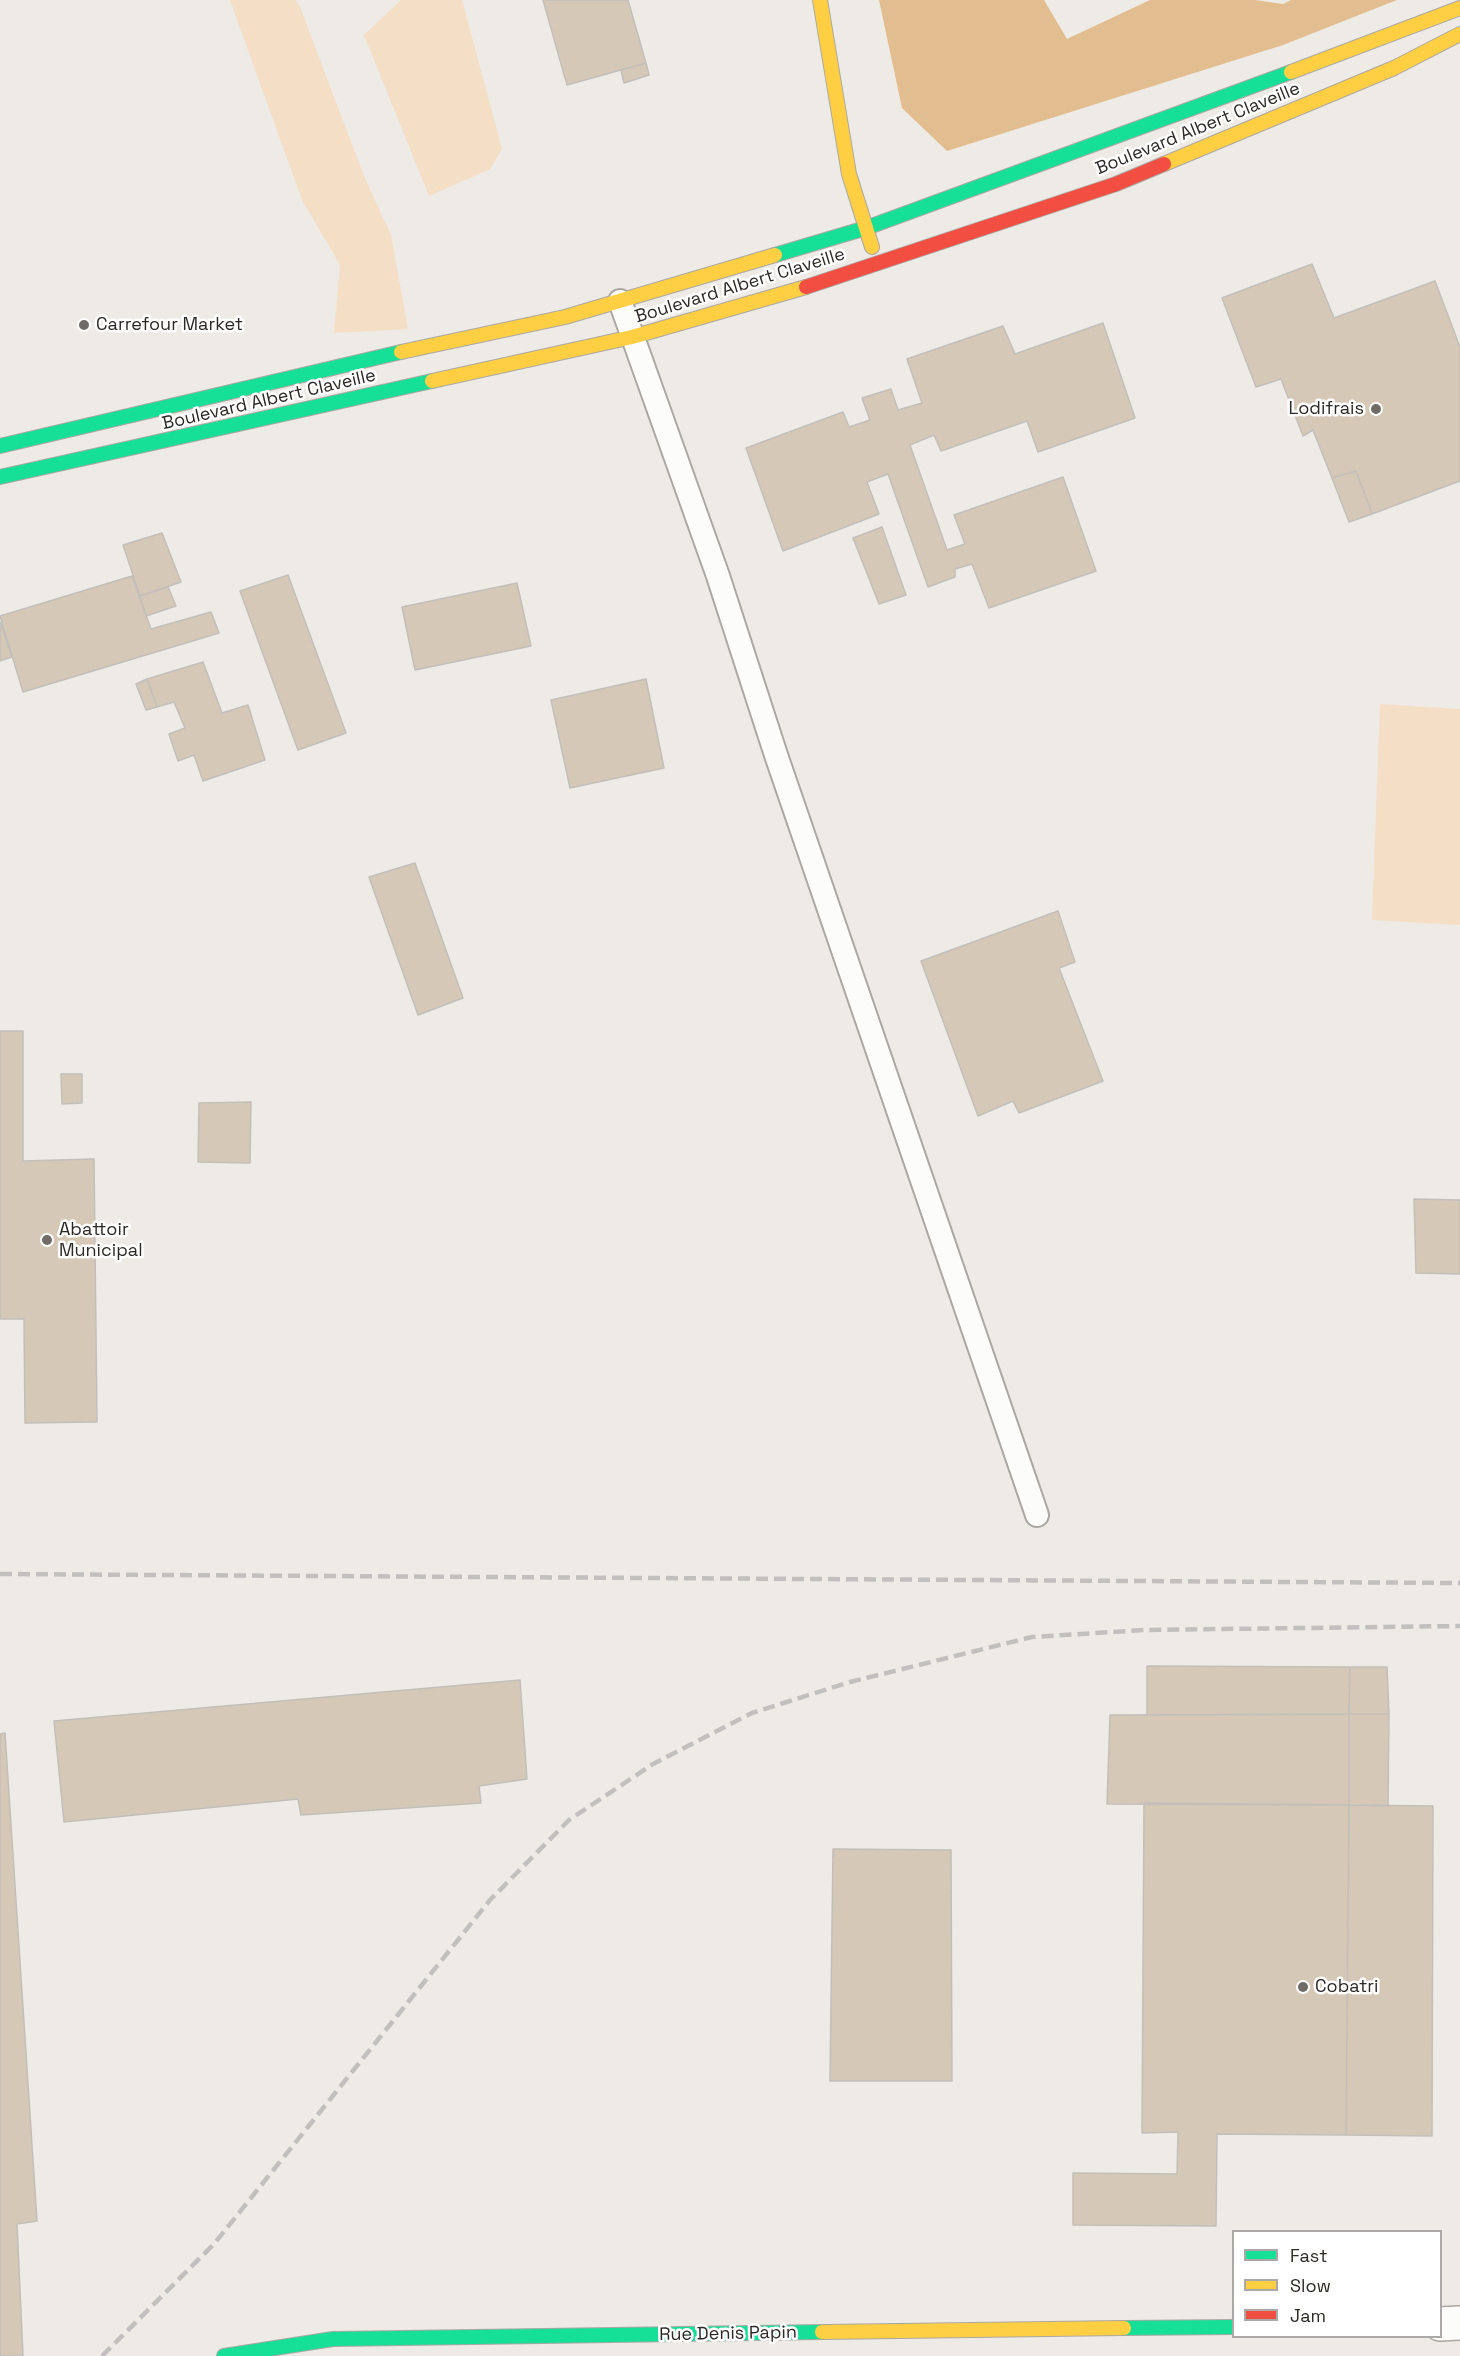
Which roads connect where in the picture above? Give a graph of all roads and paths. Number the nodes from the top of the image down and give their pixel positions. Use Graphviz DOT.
graph roads {
  1 [pos="820,0"];
  2 [pos="1460,8"];
  3 [pos="1460,34"];
  4 [pos="866,228"];
  5 [pos="876,263"];
  6 [pos="620,301"];
  7 [pos="632,337"];
  8 [pos="0,446"];
  9 [pos="0,477"];
  10 [pos="1037,1515"];
  11 [pos="1442,2324"];
  12 [pos="1460,2324"];
  13 [pos="1232,2327"];
  14 [pos="224,2356"];
  1 -- 4 [label="main road"];
  2 -- 4 [label="main road, Boulevard Albert Claveille"];
  3 -- 5 [label="main road, Boulevard Albert Claveille"];
  4 -- 5 [label="main road"];
  4 -- 6 [label="main road, Boulevard Albert Claveille"];
  5 -- 7 [label="main road, Boulevard Albert Claveille"];
  6 -- 7 [label="lane"];
  6 -- 8 [label="main road, Boulevard Albert Claveille"];
  7 -- 9 [label="main road, Boulevard Albert Claveille"];
  7 -- 10 [label="lane"];
  11 -- 12 [label="street"];
  13 -- 14 [label="main road, Rue Denis Papin"];
}
